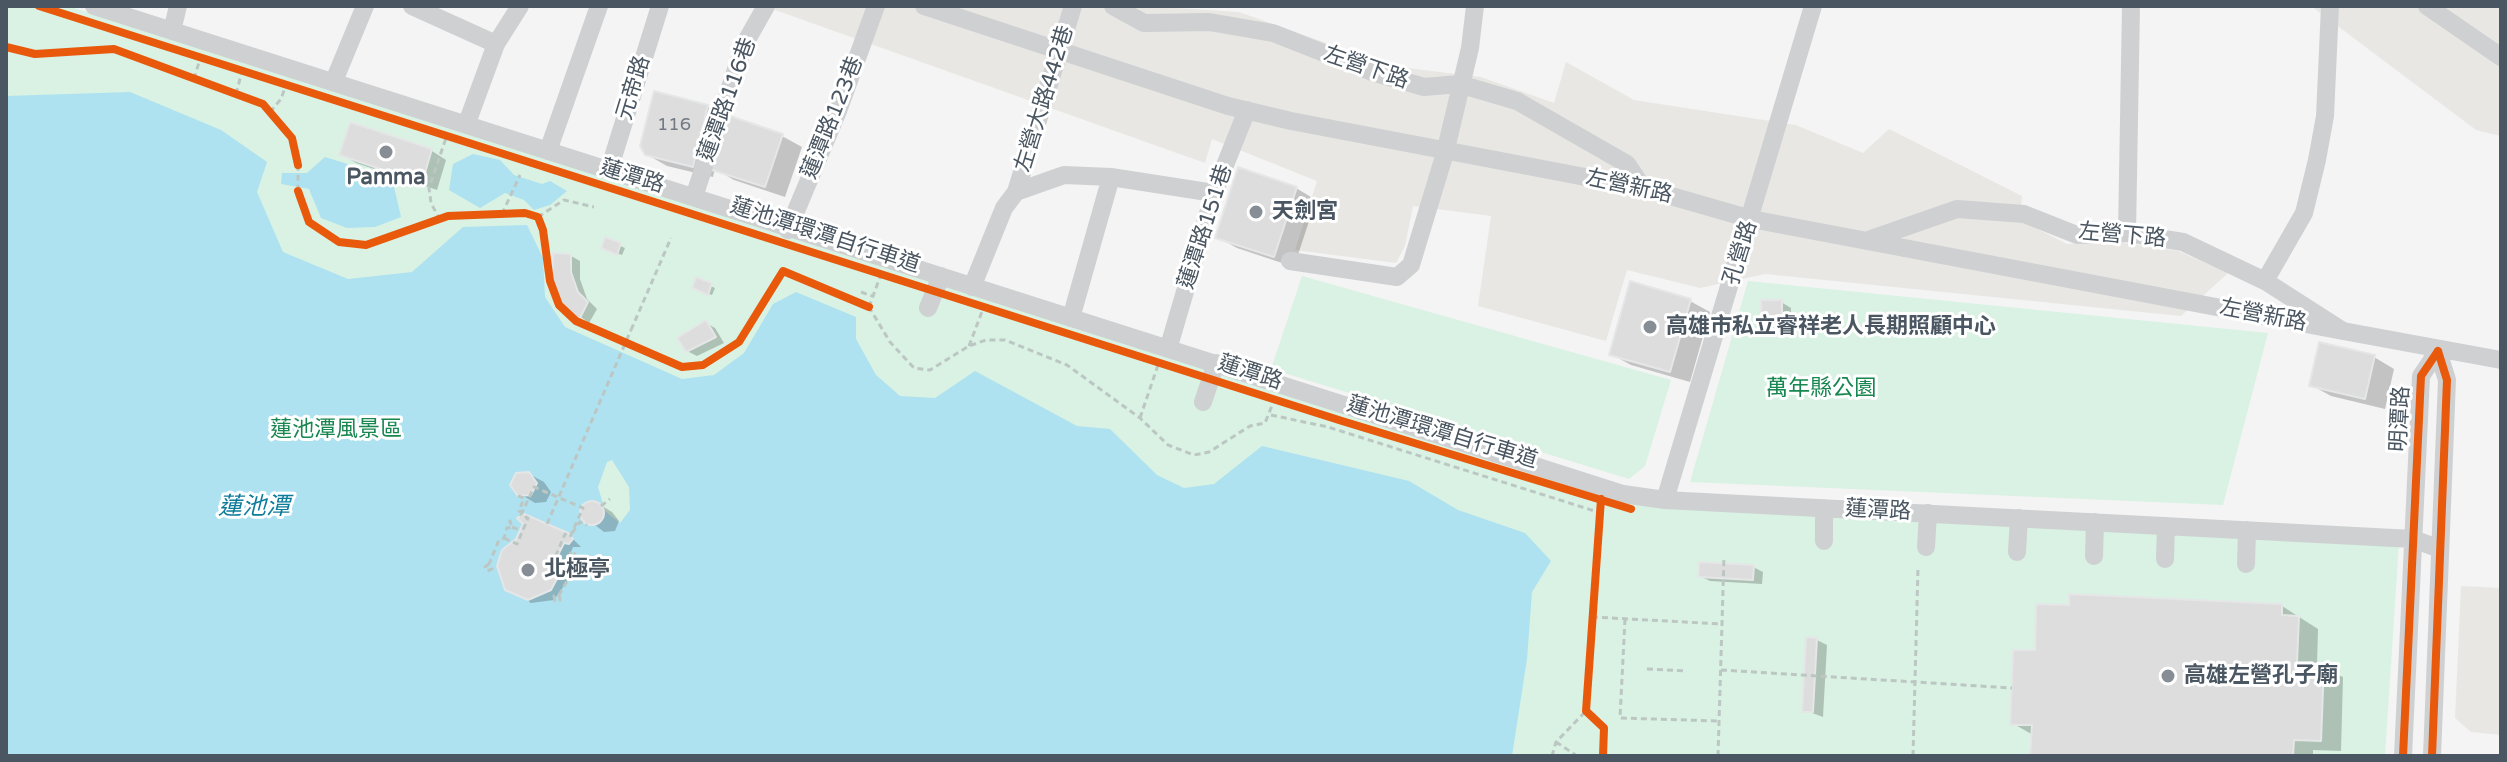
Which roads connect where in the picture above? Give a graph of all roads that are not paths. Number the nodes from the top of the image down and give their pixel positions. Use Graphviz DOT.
graph roads {
  1 [pos="94,6"];
  2 [pos="178,6"];
  3 [pos="365,6"];
  4 [pos="412,6"];
  5 [pos="520,6"];
  6 [pos="599,6"];
  7 [pos="660,6"];
  8 [pos="766,6"];
  9 [pos="876,6"];
  10 [pos="924,6"];
  11 [pos="1073,6"];
  12 [pos="1113,6"];
  13 [pos="1475,6"];
  14 [pos="1813,6"];
  15 [pos="2131,6"];
  16 [pos="2330,6"];
  17 [pos="2427,6"];
  18 [pos="1195,14"];
  19 [pos="172,31"];
  20 [pos="496,44"];
  21 [pos="1060,51"];
  22 [pos="2501,57"];
  23 [pos="334,81"];
  24 [pos="1459,84"];
  25 [pos="1247,110"];
  26 [pos="464,131"];
  27 [pos="548,151"];
  28 [pos="1445,153"];
  29 [pos="609,170"];
  30 [pos="1111,177"];
  31 [pos="1643,188"];
  32 [pos="1016,192"];
  33 [pos="1214,193"];
  34 [pos="694,197"];
  35 [pos="1751,219"];
  36 [pos="788,230"];
  37 [pos="2127,233"];
  38 [pos="1869,240"];
  39 [pos="1290,261"];
  40 [pos="941,276"];
  41 [pos="2265,281"];
  42 [pos="972,294"];
  43 [pos="928,308"];
  44 [pos="1071,318"];
  45 [pos="2343,331"];
  46 [pos="2438,351"];
  47 [pos="1164,354"];
  48 [pos="2501,360"];
  49 [pos="1216,363"];
  50 [pos="1203,402"];
  51 [pos="1665,500"];
  52 [pos="1824,508"];
  53 [pos="1928,513"];
  54 [pos="2019,518"];
  55 [pos="2095,522"];
  56 [pos="2166,526"];
  57 [pos="2247,530"];
  58 [pos="2413,539"];
  59 [pos="1824,541"];
  60 [pos="1926,547"];
  61 [pos="2440,549"];
  62 [pos="2017,552"];
  63 [pos="2094,556"];
  64 [pos="2165,559"];
  65 [pos="2246,564"];
  66 [pos="2403,755"];
  67 [pos="2423,756"];
  68 [pos="2432,756"];
  1 -- 19 [label="street, 蓮潭路"];
  2 -- 19 [label="street"];
  3 -- 23 [label="street"];
  4 -- 20 [label="street"];
  5 -- 20 [label="street"];
  6 -- 27 [label="street"];
  7 -- 29 [label="street, 元帝路"];
  8 -- 34 [label="street, 蓮潭路116巷"];
  9 -- 36 [label="street, 蓮潭路123巷"];
  10 -- 21 [label="street, 左營新路"];
  11 -- 21 [label="street, 左營大路442巷"];
  12 -- 18 [label="street, 左營下路"];
  13 -- 24 [label="street"];
  14 -- 35 [label="street, 孔營路"];
  15 -- 37 [label="street"];
  16 -- 41 [label="street"];
  17 -- 22 [label="street"];
  18 -- 24 [label="street, 左營下路"];
  19 -- 23 [label="street, 蓮潭路"];
  20 -- 26 [label="street"];
  21 -- 25 [label="street, 左營新路"];
  21 -- 32 [label="street, 左營大路442巷"];
  23 -- 26 [label="street, 蓮潭路"];
  24 -- 28 [label="street"];
  24 -- 31 [label="street, 左營下路"];
  25 -- 28 [label="street, 左營新路"];
  25 -- 33 [label="street, 蓮潭路151巷"];
  26 -- 27 [label="street, 蓮潭路"];
  27 -- 29 [label="street, 蓮潭路"];
  28 -- 31 [label="street, 左營新路"];
  28 -- 39 [label="street"];
  29 -- 34 [label="street, 蓮潭路"];
  30 -- 32 [label="street"];
  30 -- 33 [label="street"];
  30 -- 44 [label="street"];
  31 -- 35 [label="street, 左營新路"];
  32 -- 42 [label="street, 左營大路442巷"];
  33 -- 47 [label="street, 蓮潭路151巷"];
  34 -- 36 [label="street, 蓮潭路"];
  35 -- 38 [label="street, 左營新路"];
  35 -- 51 [label="street, 孔營路"];
  36 -- 40 [label="street, 蓮潭路"];
  37 -- 38 [label="street, 左營下路"];
  37 -- 41 [label="street, 左營下路"];
  38 -- 45 [label="street, 左營新路"];
  40 -- 42 [label="street, 蓮潭路"];
  40 -- 43 [label="street"];
  41 -- 45 [label="street, 左營下路"];
  42 -- 44 [label="street, 蓮潭路"];
  44 -- 47 [label="street, 蓮潭路"];
  45 -- 46 [label="street, 左營下路"];
  46 -- 48 [label="street, 左營下路"];
  46 -- 58 [label="street, 明潭路"];
  46 -- 61 [label="street, 明潭路"];
  47 -- 49 [label="street, 蓮潭路"];
  49 -- 50 [label="street"];
  49 -- 51 [label="street, 蓮潭路"];
  51 -- 52 [label="street, 蓮潭路"];
  52 -- 53 [label="street, 蓮潭路"];
  52 -- 59 [label="street"];
  53 -- 54 [label="street, 蓮潭路"];
  53 -- 60 [label="street"];
  54 -- 55 [label="street, 蓮潭路"];
  54 -- 62 [label="street"];
  55 -- 56 [label="street, 蓮潭路"];
  55 -- 63 [label="street"];
  56 -- 57 [label="street, 蓮潭路"];
  56 -- 64 [label="street"];
  57 -- 58 [label="street, 蓮潭路"];
  57 -- 65 [label="street"];
  58 -- 61 [label="street, 蓮潭路"];
  58 -- 66 [label="street, 明潭路"];
  61 -- 68 [label="street, 明潭路"];
  66 -- 67 [label="street"];
}
